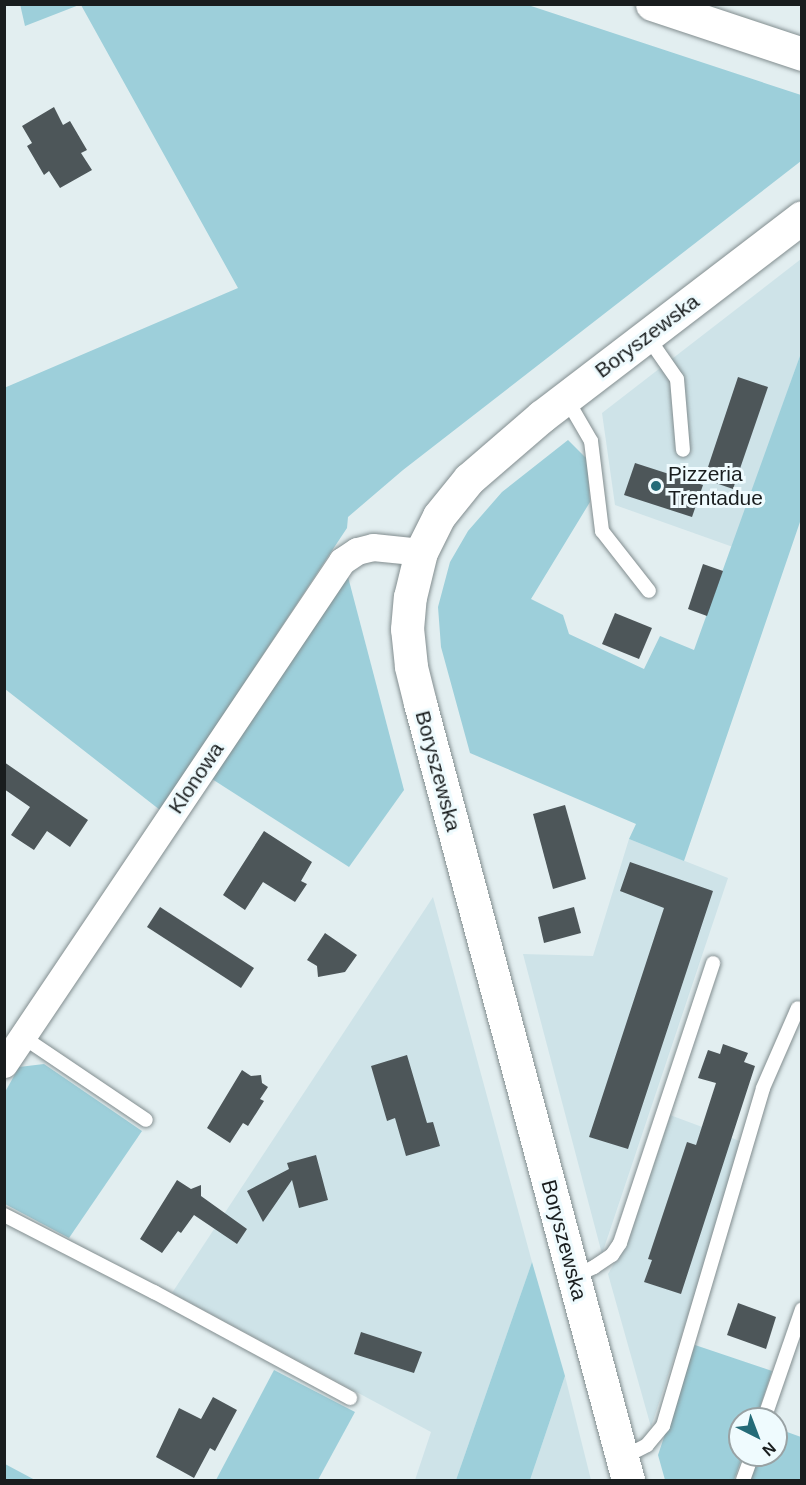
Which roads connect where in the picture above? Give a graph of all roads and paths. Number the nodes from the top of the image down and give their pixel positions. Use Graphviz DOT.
graph roads {
  1 [pos="651,4"];
  2 [pos="801,54"];
  3 [pos="801,217"];
  4 [pos="647,336"];
  5 [pos="566,398"];
  6 [pos="683,450"];
  7 [pos="421,552"];
  8 [pos="649,591"];
  9 [pos="713,963"];
  10 [pos="798,1008"];
  11 [pos="23,1037"];
  12 [pos="4,1064"];
  13 [pos="146,1120"];
  14 [pos="4,1215"];
  15 [pos="574,1276"];
  16 [pos="801,1309"];
  17 [pos="350,1398"];
  18 [pos="768,1407"];
  19 [pos="625,1470"];
  1 -- 2 [label="main road"];
  3 -- 4 [label="main road, Boryszewska"];
  4 -- 5 [label="main road, Boryszewska"];
  4 -- 6 [label="lane"];
  5 -- 7 [label="main road, Boryszewska"];
  5 -- 8 [label="lane"];
  7 -- 11 [label="street, Klonowa"];
  7 -- 15 [label="main road, Boryszewska"];
  9 -- 15 [label="lane"];
  10 -- 19 [label="lane"];
  11 -- 12 [label="street, Klonowa"];
  11 -- 13 [label="lane"];
  14 -- 17 [label="lane"];
  15 -- 19 [label="main road, Boryszewska"];
  16 -- 18 [label="lane"];
}
